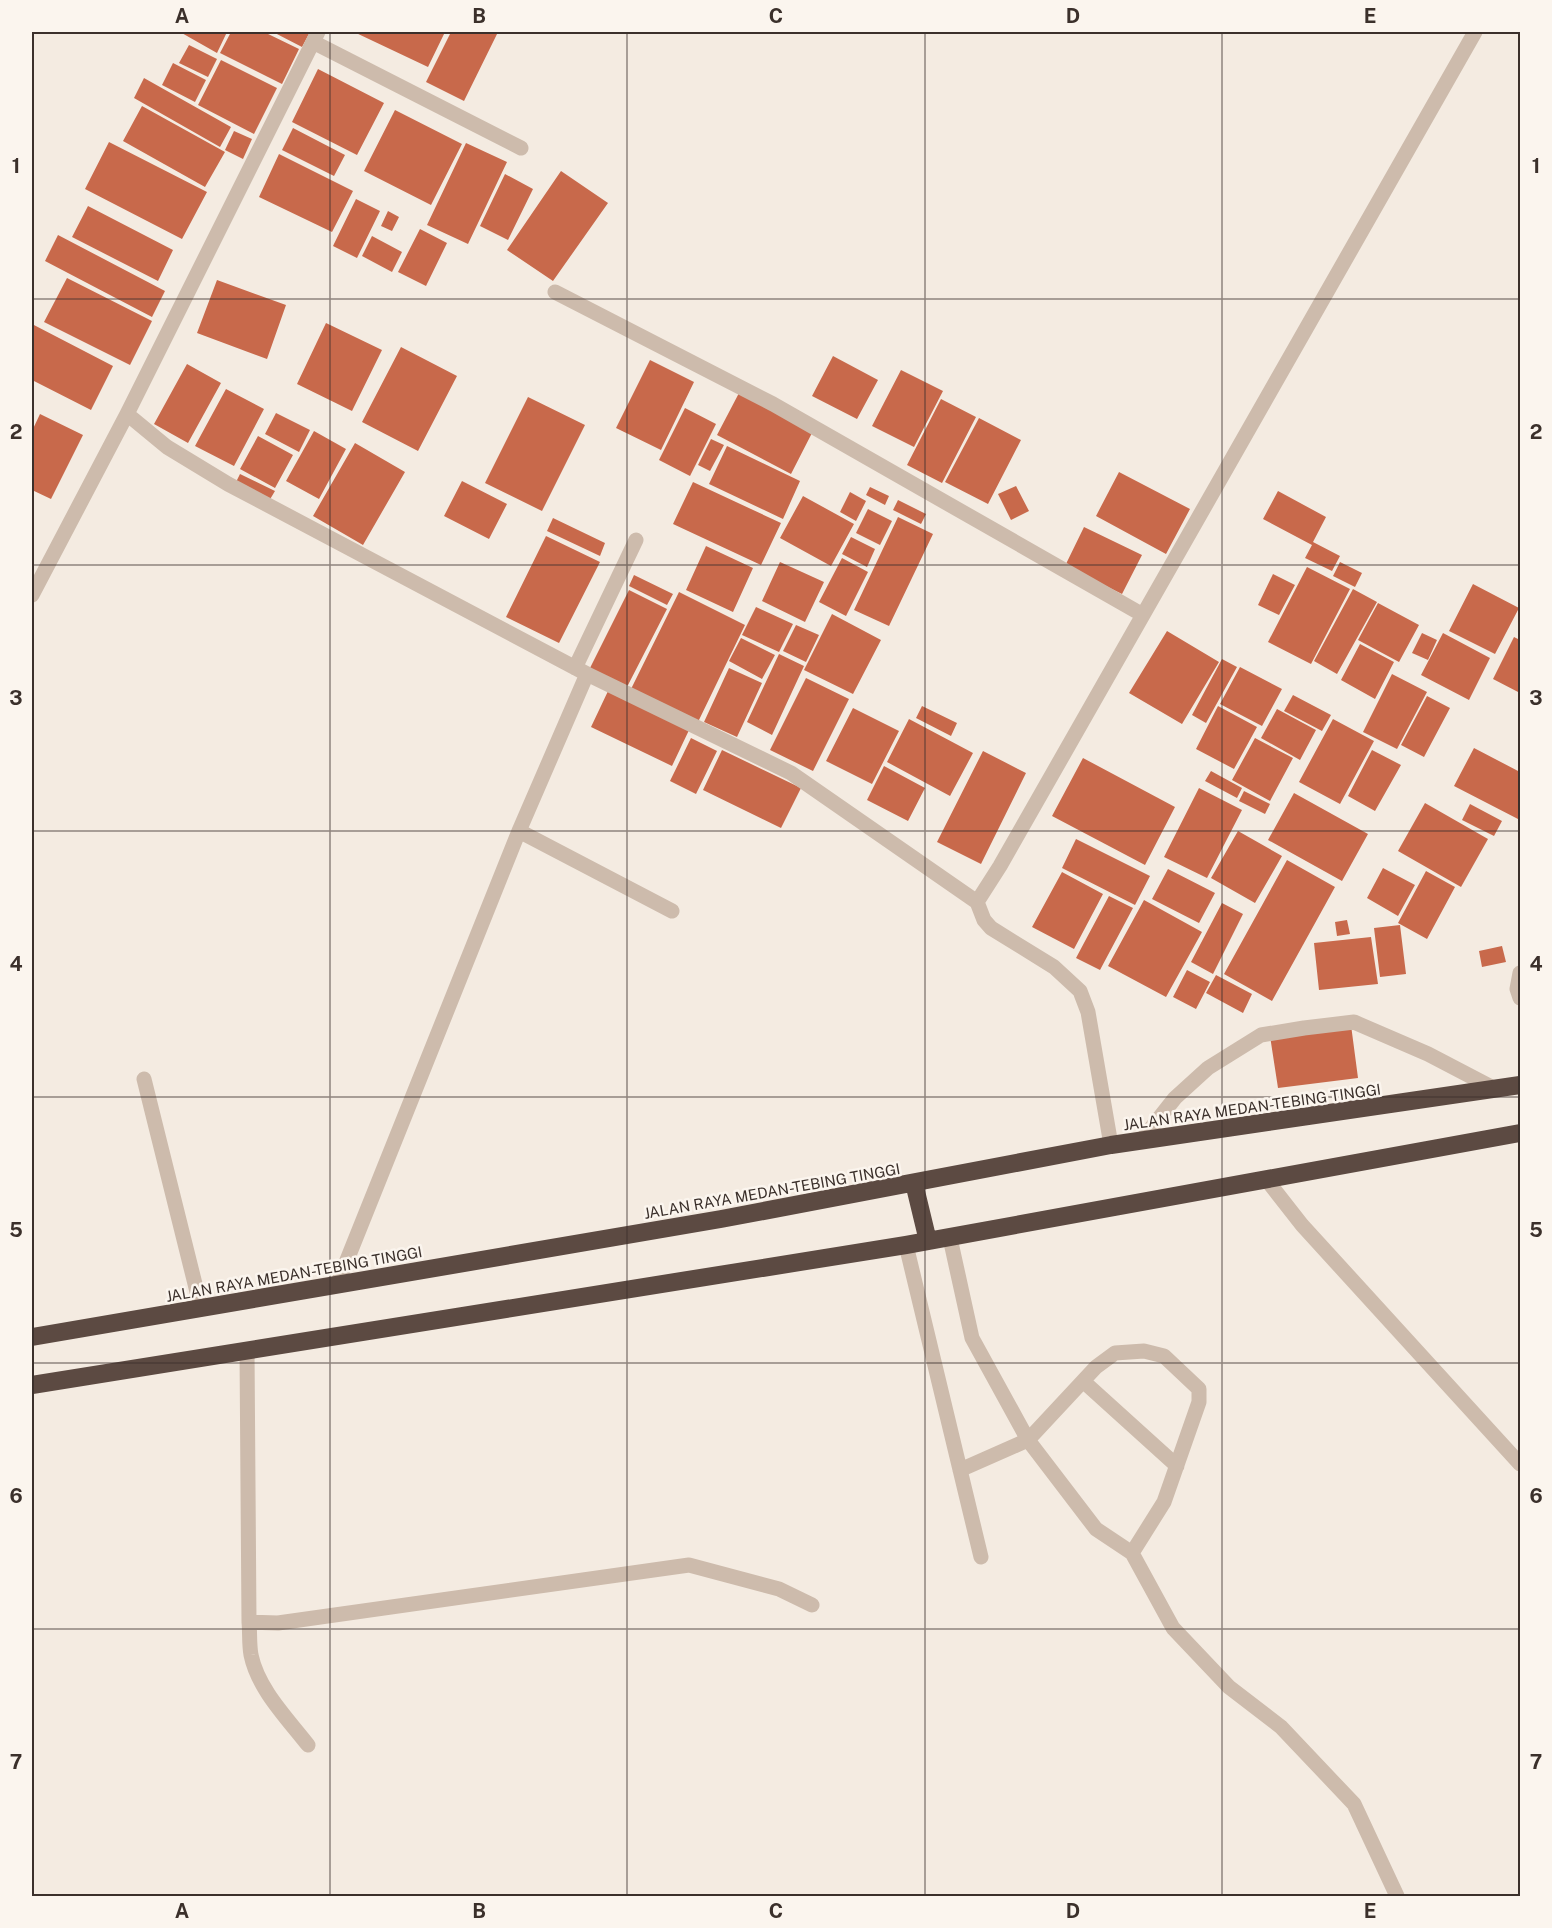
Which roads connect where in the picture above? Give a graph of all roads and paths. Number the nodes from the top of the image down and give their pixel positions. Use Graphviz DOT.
graph roads {
  1 [pos="1475,32"];
  2 [pos="315,37"];
  3 [pos="521,148"];
  4 [pos="555,292"];
  5 [pos="126,414"];
  6 [pos="636,540"];
  7 [pos="32,596"];
  8 [pos="1143,615"];
  9 [pos="581,671"];
  10 [pos="519,831"];
  11 [pos="976,902"];
  12 [pos="672,911"];
  13 [pos="1521,973"];
  14 [pos="1521,998"];
  15 [pos="144,1079"];
  16 [pos="1521,1085"];
  17 [pos="1495,1089"];
  18 [pos="1521,1133"];
  19 [pos="1141,1141"];
  20 [pos="1111,1145"];
  21 [pos="1266,1179"];
  22 [pos="914,1183"];
  23 [pos="950,1238"];
  24 [pos="928,1241"];
  25 [pos="906,1245"];
  26 [pos="337,1285"];
  27 [pos="201,1308"];
  28 [pos="32,1337"];
  29 [pos="247,1350"];
  30 [pos="1083,1381"];
  31 [pos="32,1385"];
  32 [pos="1028,1440"];
  33 [pos="1521,1464"];
  34 [pos="1177,1466"];
  35 [pos="960,1470"];
  36 [pos="1132,1553"];
  37 [pos="981,1557"];
  38 [pos="812,1605"];
  39 [pos="249,1622"];
  40 [pos="308,1745"];
  41 [pos="1397,1896"];
  1 -- 8 [label="street"];
  2 -- 3 [label="street"];
  2 -- 5 [label="street"];
  4 -- 8 [label="street"];
  5 -- 7 [label="street"];
  5 -- 9 [label="street"];
  6 -- 9 [label="street"];
  8 -- 11 [label="street"];
  9 -- 10 [label="street"];
  9 -- 11 [label="street"];
  10 -- 12 [label="street"];
  10 -- 26 [label="street"];
  11 -- 20 [label="street"];
  13 -- 14 [label="street"];
  15 -- 27 [label="street"];
  16 -- 17 [label="highway, JALAN RAYA MEDAN-TEBING TINGGI"];
  17 -- 19 [label="highway, JALAN RAYA MEDAN-TEBING TINGGI"];
  17 -- 19 [label="street"];
  18 -- 21 [label="highway"];
  19 -- 20 [label="highway, JALAN RAYA MEDAN-TEBING TINGGI"];
  20 -- 22 [label="highway, JALAN RAYA MEDAN-TEBING TINGGI"];
  21 -- 23 [label="highway"];
  21 -- 33 [label="street"];
  22 -- 24 [label="highway"];
  22 -- 26 [label="highway, JALAN RAYA MEDAN-TEBING TINGGI"];
  23 -- 24 [label="highway"];
  23 -- 32 [label="street"];
  24 -- 25 [label="highway"];
  25 -- 29 [label="highway"];
  25 -- 35 [label="street"];
  26 -- 27 [label="highway, JALAN RAYA MEDAN-TEBING TINGGI"];
  27 -- 28 [label="highway, JALAN RAYA MEDAN-TEBING TINGGI"];
  29 -- 31 [label="highway"];
  29 -- 39 [label="street"];
  30 -- 32 [label="street"];
  30 -- 34 [label="street"];
  30 -- 34 [label="street"];
  32 -- 35 [label="street"];
  32 -- 36 [label="street"];
  34 -- 36 [label="street"];
  35 -- 37 [label="street"];
  36 -- 41 [label="street"];
  38 -- 39 [label="street"];
  39 -- 40 [label="street"];
}
